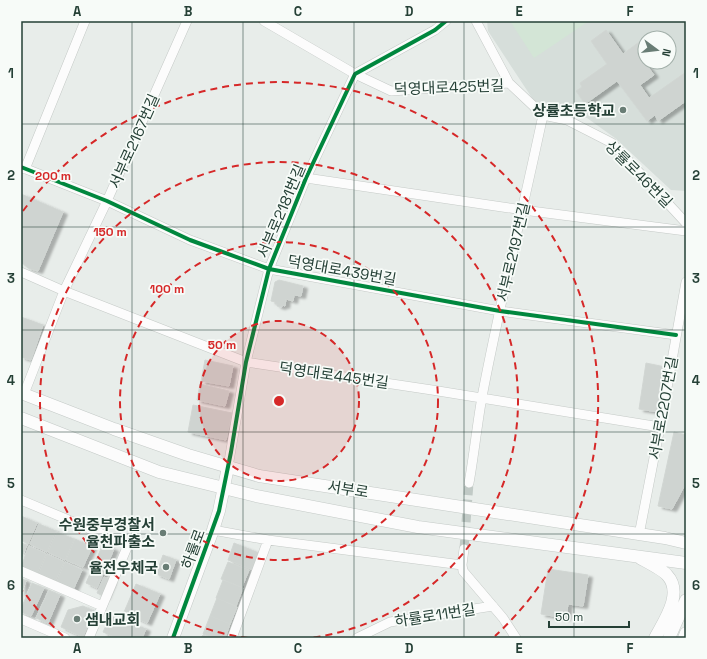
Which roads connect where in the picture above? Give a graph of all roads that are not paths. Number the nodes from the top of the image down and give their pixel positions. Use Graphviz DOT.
graph roads {
  1 [pos="85,21"];
  2 [pos="187,21"];
  3 [pos="264,21"];
  4 [pos="446,21"];
  5 [pos="476,21"];
  6 [pos="355,74"];
  7 [pos="509,83"];
  8 [pos="543,115"];
  9 [pos="23,168"];
  10 [pos="306,178"];
  11 [pos="107,201"];
  12 [pos="523,210"];
  13 [pos="686,223"];
  14 [pos="686,231"];
  15 [pos="269,269"];
  16 [pos="21,272"];
  17 [pos="686,282"];
  18 [pos="64,291"];
  19 [pos="500,311"];
  20 [pos="676,335"];
  21 [pos="246,362"];
  22 [pos="23,394"];
  23 [pos="482,398"];
  24 [pos="21,418"];
  25 [pos="660,427"];
  26 [pos="228,467"];
  27 [pos="469,484"];
  28 [pos="224,488"];
  29 [pos="21,500"];
  30 [pos="213,530"];
  31 [pos="639,535"];
  32 [pos="268,540"];
  33 [pos="686,543"];
  34 [pos="464,549"];
  35 [pos="636,556"];
  36 [pos="686,563"];
  37 [pos="462,565"];
  38 [pos="21,571"];
  39 [pos="686,600"];
  40 [pos="102,606"];
  41 [pos="493,606"];
  42 [pos="21,620"];
  43 [pos="686,633"];
  44 [pos="65,638"];
  45 [pos="89,638"];
  46 [pos="173,638"];
  47 [pos="232,638"];
  48 [pos="356,638"];
  49 [pos="516,638"];
  50 [pos="655,638"];
  51 [pos="669,638"];
  52 [pos="684,638"];
  1 -- 9 [label="street"];
  2 -- 11 [label="street, 서부로2167번길"];
  3 -- 6 [label="street, 덕영대로425번길"];
  4 -- 6 [label="street"];
  5 -- 7 [label="street"];
  6 -- 7 [label="street, 덕영대로425번길"];
  6 -- 10 [label="street, 서부로2181번길"];
  7 -- 8 [label="street, 덕영대로425번길"];
  8 -- 12 [label="street, 서부로2197번길"];
  8 -- 13 [label="street, 상률로46번길"];
  9 -- 11 [label="street, 덕영대로439번길"];
  10 -- 12 [label="street"];
  10 -- 15 [label="street, 서부로2181번길"];
  11 -- 15 [label="street, 덕영대로439번길"];
  11 -- 18 [label="street, 서부로2167번길"];
  12 -- 14 [label="street"];
  12 -- 19 [label="street, 서부로2197번길"];
  15 -- 19 [label="street, 덕영대로439번길"];
  15 -- 21 [label="street, 서부로2181번길"];
  16 -- 18 [label="street, 덕영대로445번길"];
  17 -- 20 [label="street, 서부로2207번길"];
  18 -- 21 [label="street, 덕영대로445번길"];
  18 -- 22 [label="street, 서부로2167번길"];
  19 -- 20 [label="street, 덕영대로439번길"];
  19 -- 23 [label="street, 서부로2197번길"];
  20 -- 25 [label="street, 서부로2207번길"];
  21 -- 23 [label="street, 덕영대로445번길"];
  21 -- 26 [label="street, 서부로2181번길"];
  22 -- 26 [label="main road, 서부로"];
  23 -- 25 [label="street, 덕영대로445번길"];
  23 -- 27 [label="street, 서부로2197번길"];
  24 -- 28 [label="main road, 서부로"];
  25 -- 31 [label="street, 서부로2207번길"];
  26 -- 28 [label="main road, 하률로"];
  26 -- 31 [label="main road, 서부로"];
  28 -- 30 [label="main road, 하률로"];
  28 -- 35 [label="main road, 서부로"];
  29 -- 40 [label="street"];
  30 -- 32 [label="street"];
  30 -- 46 [label="main road, 하률로"];
  31 -- 33 [label="main road, 서부로"];
  32 -- 37 [label="street"];
  32 -- 47 [label="street"];
  34 -- 37 [label="street"];
  35 -- 36 [label="main road, 서부로"];
  35 -- 50 [label="main road"];
  37 -- 41 [label="street"];
  38 -- 40 [label="street"];
  39 -- 51 [label="main road"];
  40 -- 45 [label="street"];
  41 -- 48 [label="street, 하률로11번길"];
  41 -- 49 [label="street"];
  42 -- 44 [label="street"];
  43 -- 52 [label="main road"];
}
